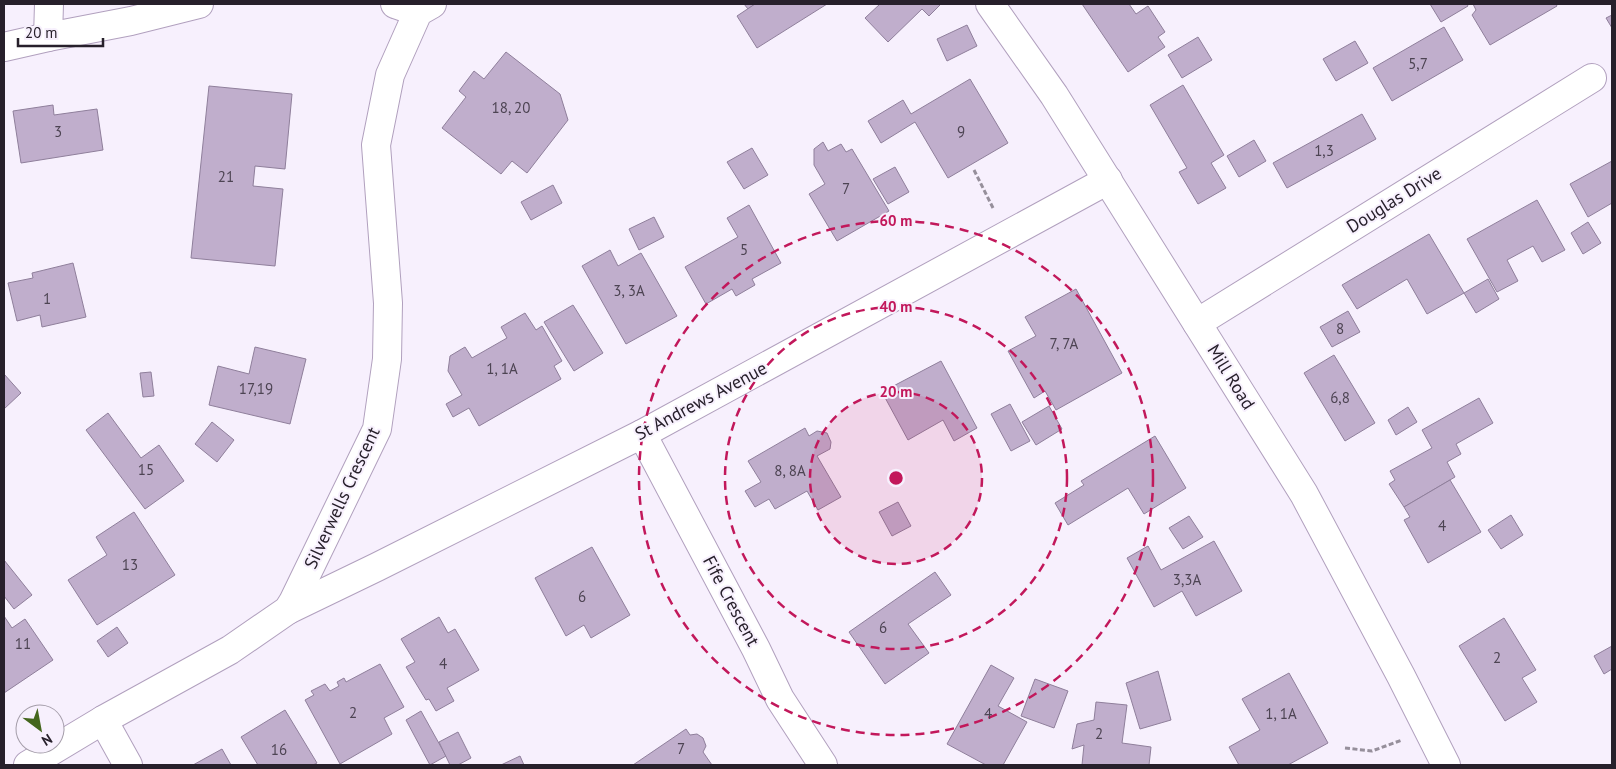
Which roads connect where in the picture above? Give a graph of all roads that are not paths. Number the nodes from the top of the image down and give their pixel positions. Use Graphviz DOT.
graph roads {
  1 [pos="49,4"];
  2 [pos="199,4"];
  3 [pos="990,4"];
  4 [pos="415,7"];
  5 [pos="48,37"];
  6 [pos="4,47"];
  7 [pos="1592,78"];
  8 [pos="1108,180"];
  9 [pos="1196,323"];
  10 [pos="642,434"];
  11 [pos="288,610"];
  12 [pos="103,720"];
  13 [pos="28,765"];
  14 [pos="128,765"];
  15 [pos="823,765"];
  16 [pos="1446,765"];
  1 -- 5 [label="street"];
  2 -- 5 [label="street"];
  3 -- 8 [label="street, Mill Road"];
  4 -- 11 [label="street, Silverwells Crescent"];
  5 -- 6 [label="street"];
  7 -- 9 [label="street, Douglas Drive"];
  8 -- 9 [label="street, Mill Road"];
  8 -- 10 [label="street, St Andrews Avenue"];
  9 -- 16 [label="street, Mill Road"];
  10 -- 11 [label="street, St Andrews Avenue"];
  10 -- 15 [label="street, Fife Crescent"];
  11 -- 12 [label="street, Silverwells Crescent"];
  12 -- 13 [label="street, Silverwells Crescent"];
  12 -- 14 [label="street"];
}
